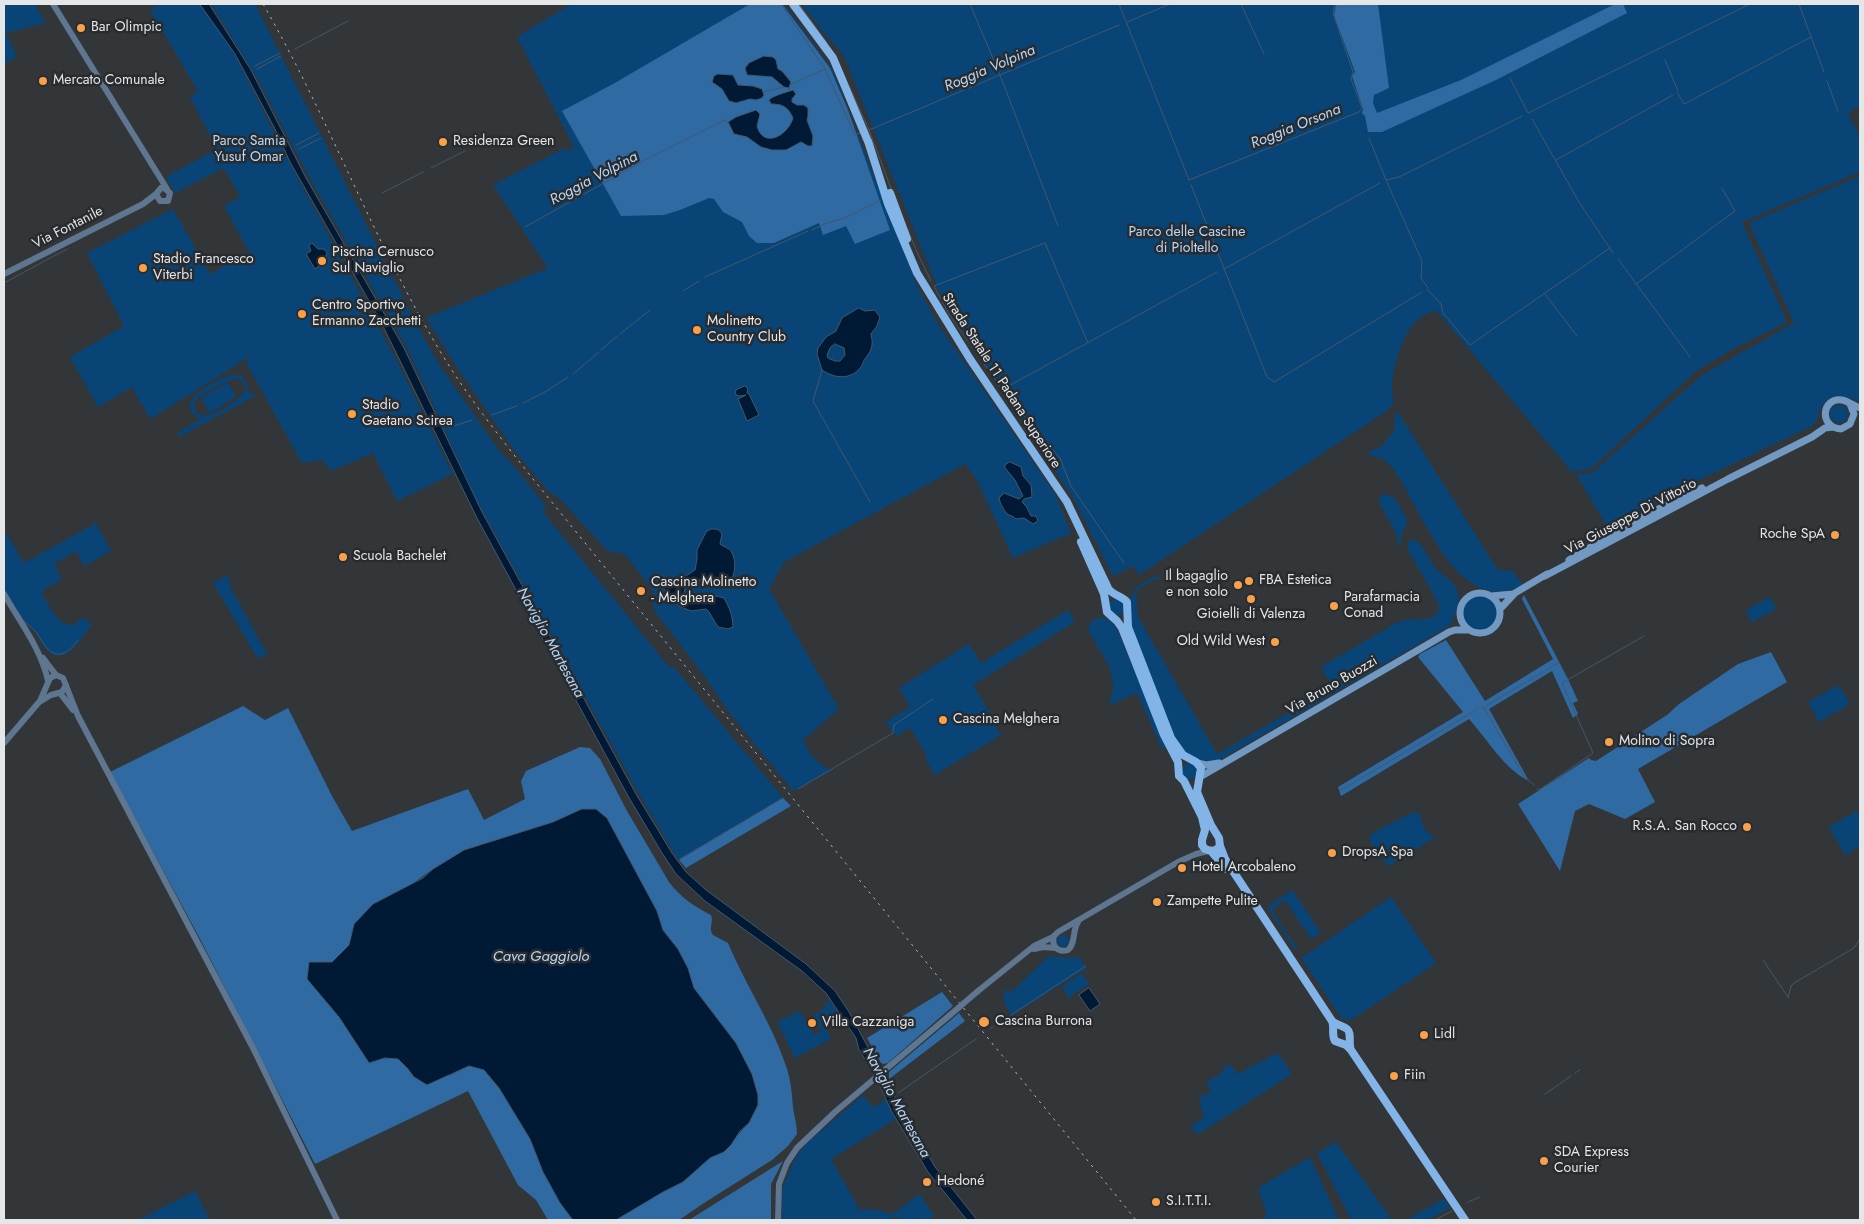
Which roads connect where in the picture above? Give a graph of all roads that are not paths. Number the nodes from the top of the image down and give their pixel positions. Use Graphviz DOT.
graph roads {
  1 [pos="53,4"];
  2 [pos="793,4"];
  3 [pos="164,188"];
  4 [pos="157,197"];
  5 [pos="4,274"];
  6 [pos="1850,404"];
  7 [pos="1860,408"];
  8 [pos="1860,413"];
  9 [pos="1825,416"];
  10 [pos="1853,420"];
  11 [pos="1833,427"];
  12 [pos="1812,438"];
  13 [pos="1060,492"];
  14 [pos="1516,593"];
  15 [pos="4,594"];
  16 [pos="1116,596"];
  17 [pos="1491,596"];
  18 [pos="1106,605"];
  19 [pos="1500,609"];
  20 [pos="1127,610"];
  21 [pos="1460,615"];
  22 [pos="1112,617"];
  23 [pos="1469,630"];
  24 [pos="1450,632"];
  25 [pos="36,647"];
  26 [pos="56,675"];
  27 [pos="48,683"];
  28 [pos="66,685"];
  29 [pos="57,694"];
  30 [pos="40,702"];
  31 [pos="78,716"];
  32 [pos="4,743"];
  33 [pos="1189,760"];
  34 [pos="1227,761"];
  35 [pos="1198,763"];
  36 [pos="1179,768"];
  37 [pos="1199,778"];
  38 [pos="1184,781"];
  39 [pos="1215,833"];
  40 [pos="1203,838"];
  41 [pos="1220,846"];
  42 [pos="1209,851"];
  43 [pos="1184,859"];
  44 [pos="1259,911"];
  45 [pos="1079,921"];
  46 [pos="1063,931"];
  47 [pos="1054,936"];
  48 [pos="1072,938"];
  49 [pos="1056,948"];
  50 [pos="1029,951"];
  51 [pos="1337,1029"];
  52 [pos="1346,1042"];
  53 [pos="338,1220"];
  54 [pos="778,1220"];
  55 [pos="1465,1220"];
  1 -- 3 [label="street"];
  2 -- 13 [label="main road, Strada Statale 11 Padana Superiore"];
  3 -- 4 [label="street"];
  3 -- 4 [label="street"];
  4 -- 5 [label="street, Via Fontanile"];
  6 -- 7 [label="main road"];
  6 -- 9 [label="main road"];
  6 -- 10 [label="main road"];
  8 -- 10 [label="main road"];
  9 -- 11 [label="main road"];
  9 -- 12 [label="main road"];
  10 -- 11 [label="main road"];
  11 -- 12 [label="main road, Via Giuseppe Di Vittorio"];
  12 -- 14 [label="main road, Via Giuseppe Di Vittorio"];
  13 -- 16 [label="main road, Strada Statale 11 Padana Superiore"];
  13 -- 18 [label="main road, Strada Statale 11 Padana Superiore"];
  14 -- 17 [label="main road, Via Giuseppe Di Vittorio"];
  14 -- 19 [label="main road, Via Giuseppe Di Vittorio"];
  15 -- 25 [label="street"];
  16 -- 18 [label="main road"];
  16 -- 20 [label="main road, Strada Statale 11 Padana Superiore"];
  17 -- 19 [label="main road"];
  17 -- 21 [label="main road"];
  18 -- 22 [label="main road, Strada Statale 11 Padana Superiore"];
  19 -- 23 [label="main road"];
  20 -- 22 [label="main road"];
  20 -- 33 [label="main road, Strada Statale 11 Padana Superiore"];
  21 -- 23 [label="main road"];
  21 -- 24 [label="main road, Via Bruno Buozzi"];
  22 -- 36 [label="main road, Strada Statale 11 Padana Superiore"];
  23 -- 24 [label="main road, Via Bruno Buozzi"];
  24 -- 34 [label="main road, Via Bruno Buozzi"];
  25 -- 26 [label="street"];
  25 -- 27 [label="street"];
  26 -- 27 [label="street"];
  26 -- 28 [label="street"];
  27 -- 29 [label="street"];
  27 -- 30 [label="street"];
  28 -- 29 [label="street"];
  28 -- 31 [label="street"];
  29 -- 30 [label="street"];
  29 -- 31 [label="street"];
  30 -- 32 [label="street"];
  31 -- 53 [label="street"];
  33 -- 35 [label="main road"];
  33 -- 36 [label="main road"];
  34 -- 35 [label="main road, Via Bruno Buozzi"];
  34 -- 37 [label="main road, Via Bruno Buozzi"];
  35 -- 37 [label="main road, Strada Statale 11 Padana Superiore"];
  36 -- 38 [label="main road, Strada Statale 11 Padana Superiore"];
  37 -- 38 [label="main road"];
  37 -- 39 [label="main road, Strada Statale 11 Padana Superiore"];
  38 -- 40 [label="main road, Strada Statale 11 Padana Superiore"];
  39 -- 40 [label="main road"];
  39 -- 41 [label="main road, Strada Statale 11 Padana Superiore"];
  40 -- 42 [label="main road, Strada Statale 11 Padana Superiore"];
  40 -- 43 [label="street"];
  41 -- 42 [label="main road"];
  41 -- 44 [label="main road, Strada Statale 11 Padana Superiore"];
  42 -- 43 [label="street"];
  42 -- 44 [label="main road, Strada Statale 11 Padana Superiore"];
  43 -- 45 [label="street"];
  44 -- 51 [label="main road, Strada Statale 11 Padana Superiore"];
  45 -- 46 [label="street"];
  45 -- 48 [label="street"];
  46 -- 47 [label="street"];
  46 -- 48 [label="street"];
  47 -- 49 [label="street"];
  47 -- 50 [label="street"];
  48 -- 49 [label="street"];
  49 -- 50 [label="street"];
  50 -- 54 [label="street, bridge"];
  51 -- 52 [label="main road, Strada Statale 11 Padana Superiore"];
  51 -- 52 [label="main road, Strada Statale 11 Padana Superiore"];
  52 -- 55 [label="main road, Strada Statale 11 Padana Superiore"];
}
